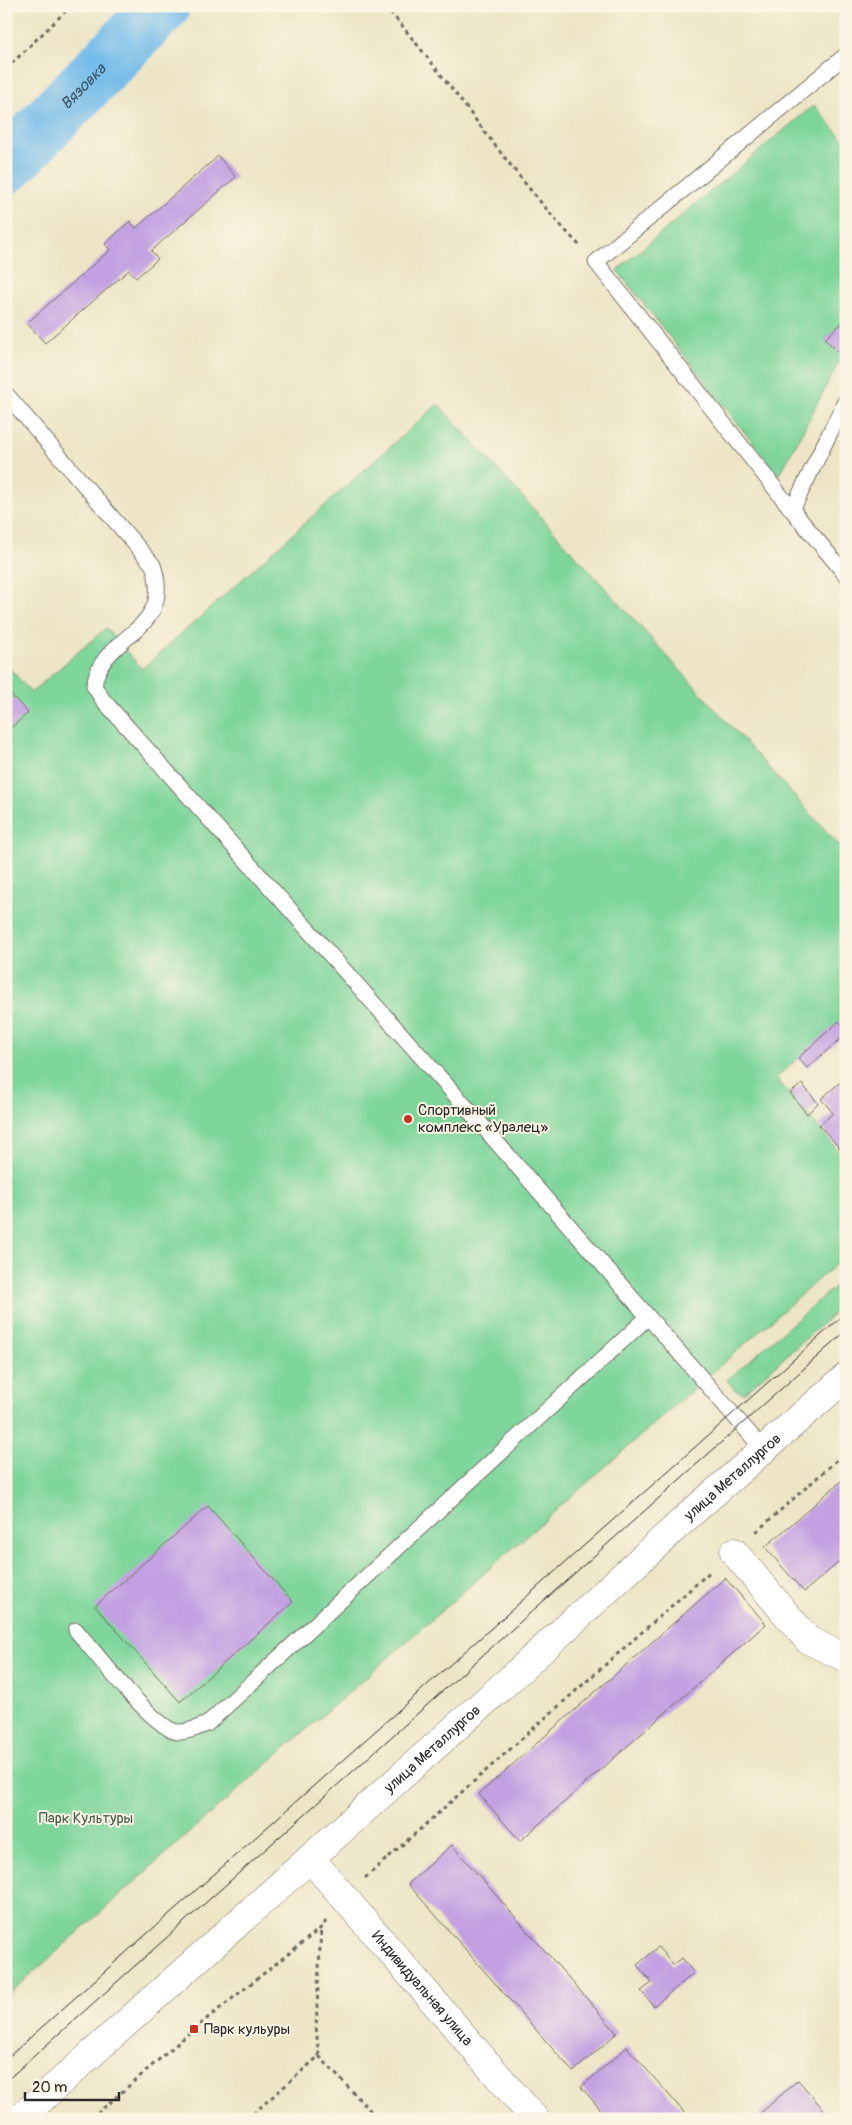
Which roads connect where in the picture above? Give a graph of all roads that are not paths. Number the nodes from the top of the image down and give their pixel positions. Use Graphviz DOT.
graph roads {
  1 [pos="846,55"];
  2 [pos="6,394"];
  3 [pos="846,400"];
  4 [pos="792,510"];
  5 [pos="846,574"];
  6 [pos="648,1317"];
  7 [pos="846,1377"];
  8 [pos="763,1448"];
  9 [pos="734,1552"];
  10 [pos="76,1630"];
  11 [pos="846,1658"];
  12 [pos="310,1858"];
  13 [pos="19,2119"];
  14 [pos="535,2119"];
  1 -- 4 [label="lane"];
  2 -- 6 [label="lane"];
  3 -- 4 [label="lane"];
  4 -- 5 [label="lane"];
  6 -- 8 [label="lane"];
  6 -- 10 [label="lane"];
  7 -- 8 [label="main road, улица Металлургов"];
  8 -- 12 [label="main road, улица Металлургов"];
  9 -- 11 [label="main road"];
  12 -- 13 [label="main road, улица Металлургов"];
  12 -- 14 [label="main road, Индивидуальная улица"];
}
